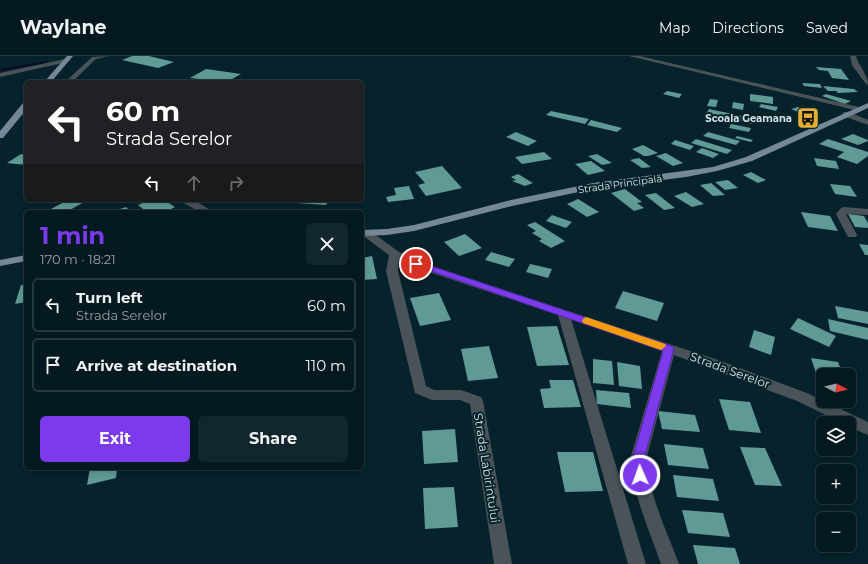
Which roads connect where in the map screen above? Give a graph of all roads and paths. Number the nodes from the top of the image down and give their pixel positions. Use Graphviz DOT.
graph roads {
  1 [pos="106,56"];
  2 [pos="632,56"];
  3 [pos="852,56"];
  4 [pos="94,57"];
  5 [pos="67,58"];
  6 [pos="1,76"];
  7 [pos="49,80"];
  8 [pos="70,80"];
  9 [pos="868,83"];
  10 [pos="868,105"];
  11 [pos="24,107"];
  12 [pos="859,108"];
  13 [pos="846,114"];
  14 [pos="868,123"];
  15 [pos="0,136"];
  16 [pos="188,202"];
  17 [pos="203,210"];
  18 [pos="868,212"];
  19 [pos="364,233"];
  20 [pos="852,235"];
  21 [pos="396,254"];
  22 [pos="24,258"];
  23 [pos="0,263"];
  24 [pos="563,312"];
  25 [pos="669,349"];
  26 [pos="868,429"];
  27 [pos="503,564"];
  28 [pos="637,564"];
  29 [pos="670,564"];
  1 -- 4 [label="street"];
  2 -- 12 [label="street"];
  3 -- 9 [label="street"];
  4 -- 8 [label="street"];
  5 -- 6 [label="street"];
  5 -- 7 [label="main road"];
  10 -- 12 [label="main road, Strada Principală"];
  11 -- 15 [label="main road"];
  12 -- 13 [label="main road, Strada Principală"];
  13 -- 14 [label="street"];
  13 -- 19 [label="main road, Strada Principală"];
  16 -- 17 [label="street"];
  18 -- 20 [label="street"];
  19 -- 21 [label="street, Strada Serelor"];
  21 -- 24 [label="street, Strada Serelor"];
  21 -- 27 [label="street, Strada Labirintului"];
  22 -- 23 [label="main road"];
  24 -- 25 [label="street, Strada Serelor"];
  24 -- 28 [label="street"];
  25 -- 26 [label="street, Strada Serelor"];
  25 -- 29 [label="street"];
}
